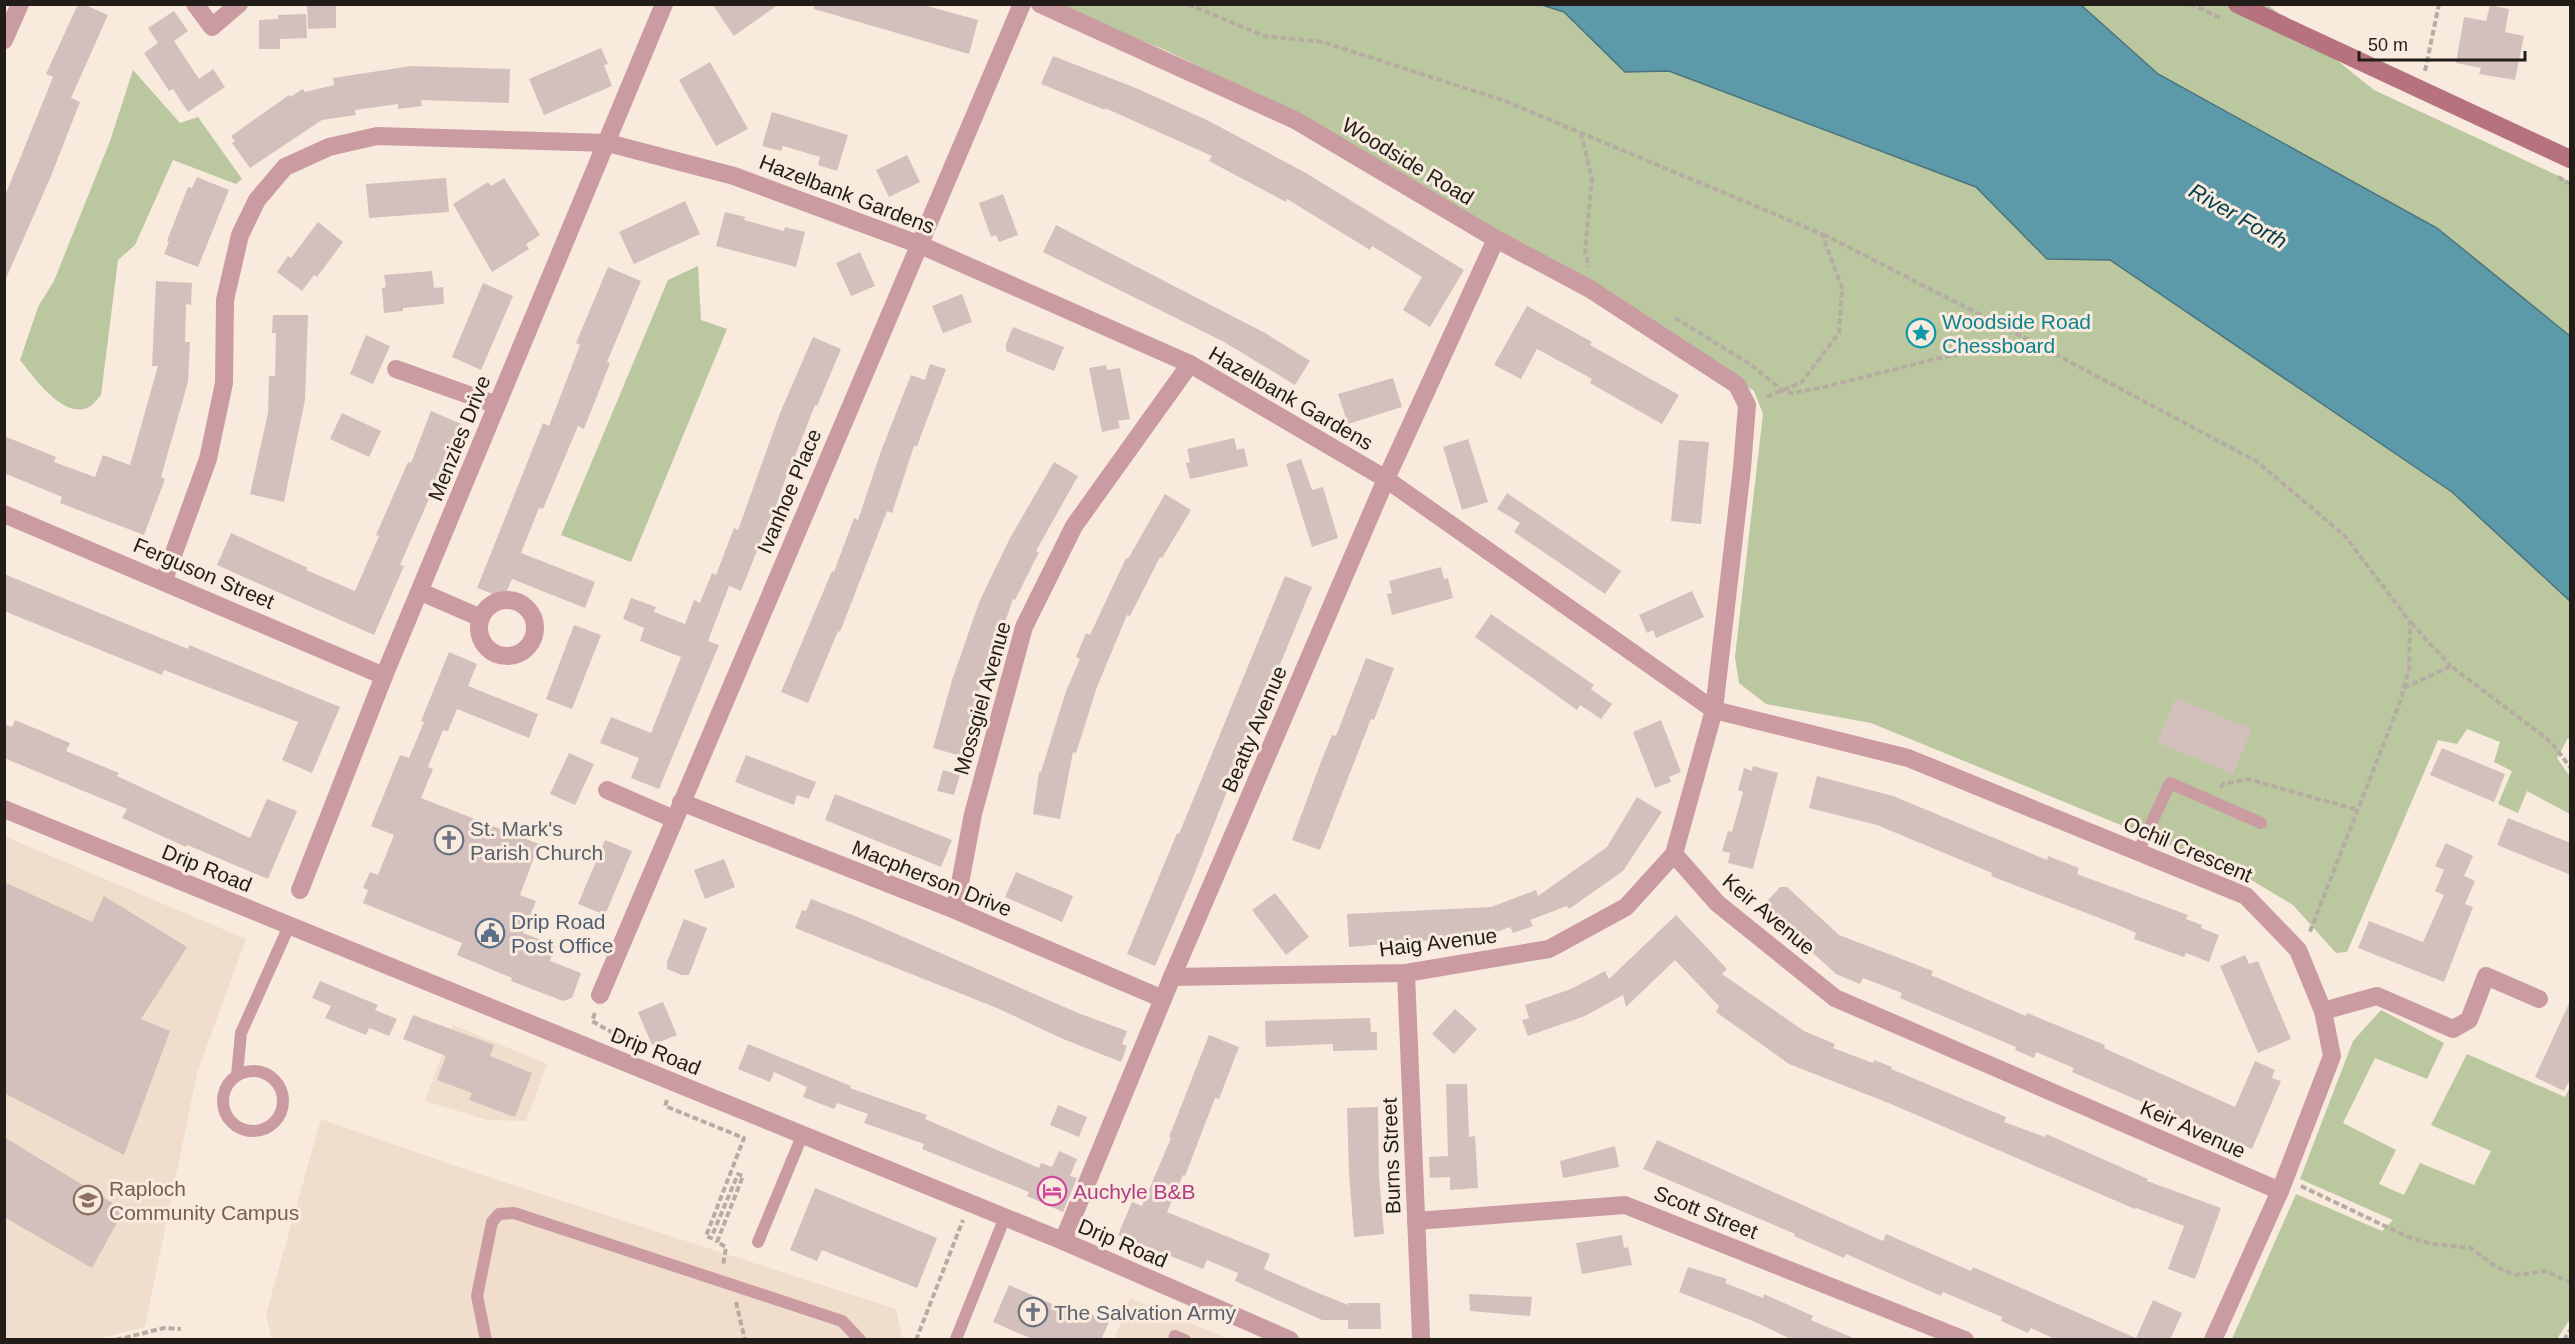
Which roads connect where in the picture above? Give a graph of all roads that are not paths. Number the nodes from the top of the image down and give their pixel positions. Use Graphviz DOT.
graph roads {
  1 [pos="195,4"];
  2 [pos="239,4"];
  3 [pos="664,4"];
  4 [pos="1022,4"];
  5 [pos="1040,4"];
  6 [pos="2237,4"];
  7 [pos="13,10"];
  8 [pos="4,40"];
  9 [pos="608,143"];
  10 [pos="2571,159"];
  11 [pos="1496,239"];
  12 [pos="918,244"];
  13 [pos="1190,364"];
  14 [pos="396,369"];
  15 [pos="497,405"];
  16 [pos="1386,478"];
  17 [pos="4,514"];
  18 [pos="164,580"];
  19 [pos="421,592"];
  20 [pos="481,618"];
  21 [pos="384,676"];
  22 [pos="1714,710"];
  23 [pos="607,790"];
  24 [pos="4,809"];
  25 [pos="678,811"];
  26 [pos="2261,823"];
  27 [pos="2138,852"];
  28 [pos="1674,854"];
  29 [pos="300,890"];
  30 [pos="955,910"];
  31 [pos="289,926"];
  32 [pos="1406,973"];
  33 [pos="1172,977"];
  34 [pos="600,995"];
  35 [pos="1163,999"];
  36 [pos="2539,999"];
  37 [pos="2323,1011"];
  38 [pos="237,1075"];
  39 [pos="802,1136"];
  40 [pos="2282,1185"];
  41 [pos="1005,1217"];
  42 [pos="1416,1221"];
  43 [pos="1063,1241"];
  44 [pos="758,1242"];
  45 [pos="1421,1337"];
  46 [pos="956,1339"];
  47 [pos="486,1340"];
  48 [pos="860,1340"];
  49 [pos="1174,1340"];
  50 [pos="1185,1340"];
  51 [pos="1290,1340"];
  52 [pos="1965,1340"];
  53 [pos="2213,1340"];
  1 -- 2 [label="street"];
  3 -- 9 [label="street, Menzies Drive"];
  4 -- 12 [label="street, Ivanhoe Place"];
  5 -- 11 [label="street, Woodside Road"];
  6 -- 10 [label="main road"];
  7 -- 8 [label="street"];
  9 -- 12 [label="street, Hazelbank Gardens"];
  9 -- 15 [label="street, Menzies Drive"];
  9 -- 18 [label="street, Hazelbank Gardens"];
  11 -- 16 [label="street, Beatty Avenue"];
  11 -- 22 [label="street, Woodside Road"];
  12 -- 13 [label="street, Hazelbank Gardens"];
  12 -- 25 [label="street, Ivanhoe Place"];
  13 -- 16 [label="street, Hazelbank Gardens"];
  13 -- 30 [label="street, Mossgiel Avenue"];
  14 -- 15 [label="street"];
  15 -- 19 [label="street, Menzies Drive"];
  16 -- 22 [label="street, Hazelbank Gardens"];
  16 -- 33 [label="street, Beatty Avenue"];
  17 -- 18 [label="street, Ferguson Street"];
  18 -- 21 [label="street, Ferguson Street"];
  19 -- 20 [label="street"];
  19 -- 21 [label="street, Menzies Drive"];
  21 -- 29 [label="street, Menzies Drive"];
  22 -- 27 [label="street, Ochil Crescent"];
  22 -- 28 [label="street"];
  23 -- 25 [label="street, Macpherson Drive"];
  24 -- 31 [label="street, Drip Road"];
  25 -- 30 [label="street, Macpherson Drive"];
  25 -- 34 [label="street, Ivanhoe Place"];
  26 -- 27 [label="lane"];
  27 -- 37 [label="street, Ochil Crescent"];
  28 -- 32 [label="street, Haig Avenue"];
  28 -- 40 [label="street, Keir Avenue"];
  30 -- 35 [label="street, Macpherson Drive"];
  31 -- 38 [label="lane"];
  31 -- 39 [label="street, Drip Road"];
  32 -- 33 [label="street, Haig Avenue"];
  32 -- 42 [label="street, Burns Street"];
  33 -- 35 [label="street, Beatty Avenue"];
  35 -- 43 [label="street, Beatty Avenue"];
  36 -- 37 [label="street"];
  37 -- 40 [label="street, Ochil Crescent"];
  38 -- 38 [label="lane"];
  39 -- 41 [label="street, Drip Road"];
  39 -- 44 [label="lane"];
  40 -- 53 [label="street, Ochil Crescent"];
  41 -- 43 [label="street, Drip Road"];
  41 -- 46 [label="lane"];
  42 -- 45 [label="street, Burns Street"];
  42 -- 52 [label="street, Scott Street"];
  43 -- 51 [label="street, Drip Road"];
  47 -- 48 [label="lane"];
  49 -- 50 [label="lane"];
}
